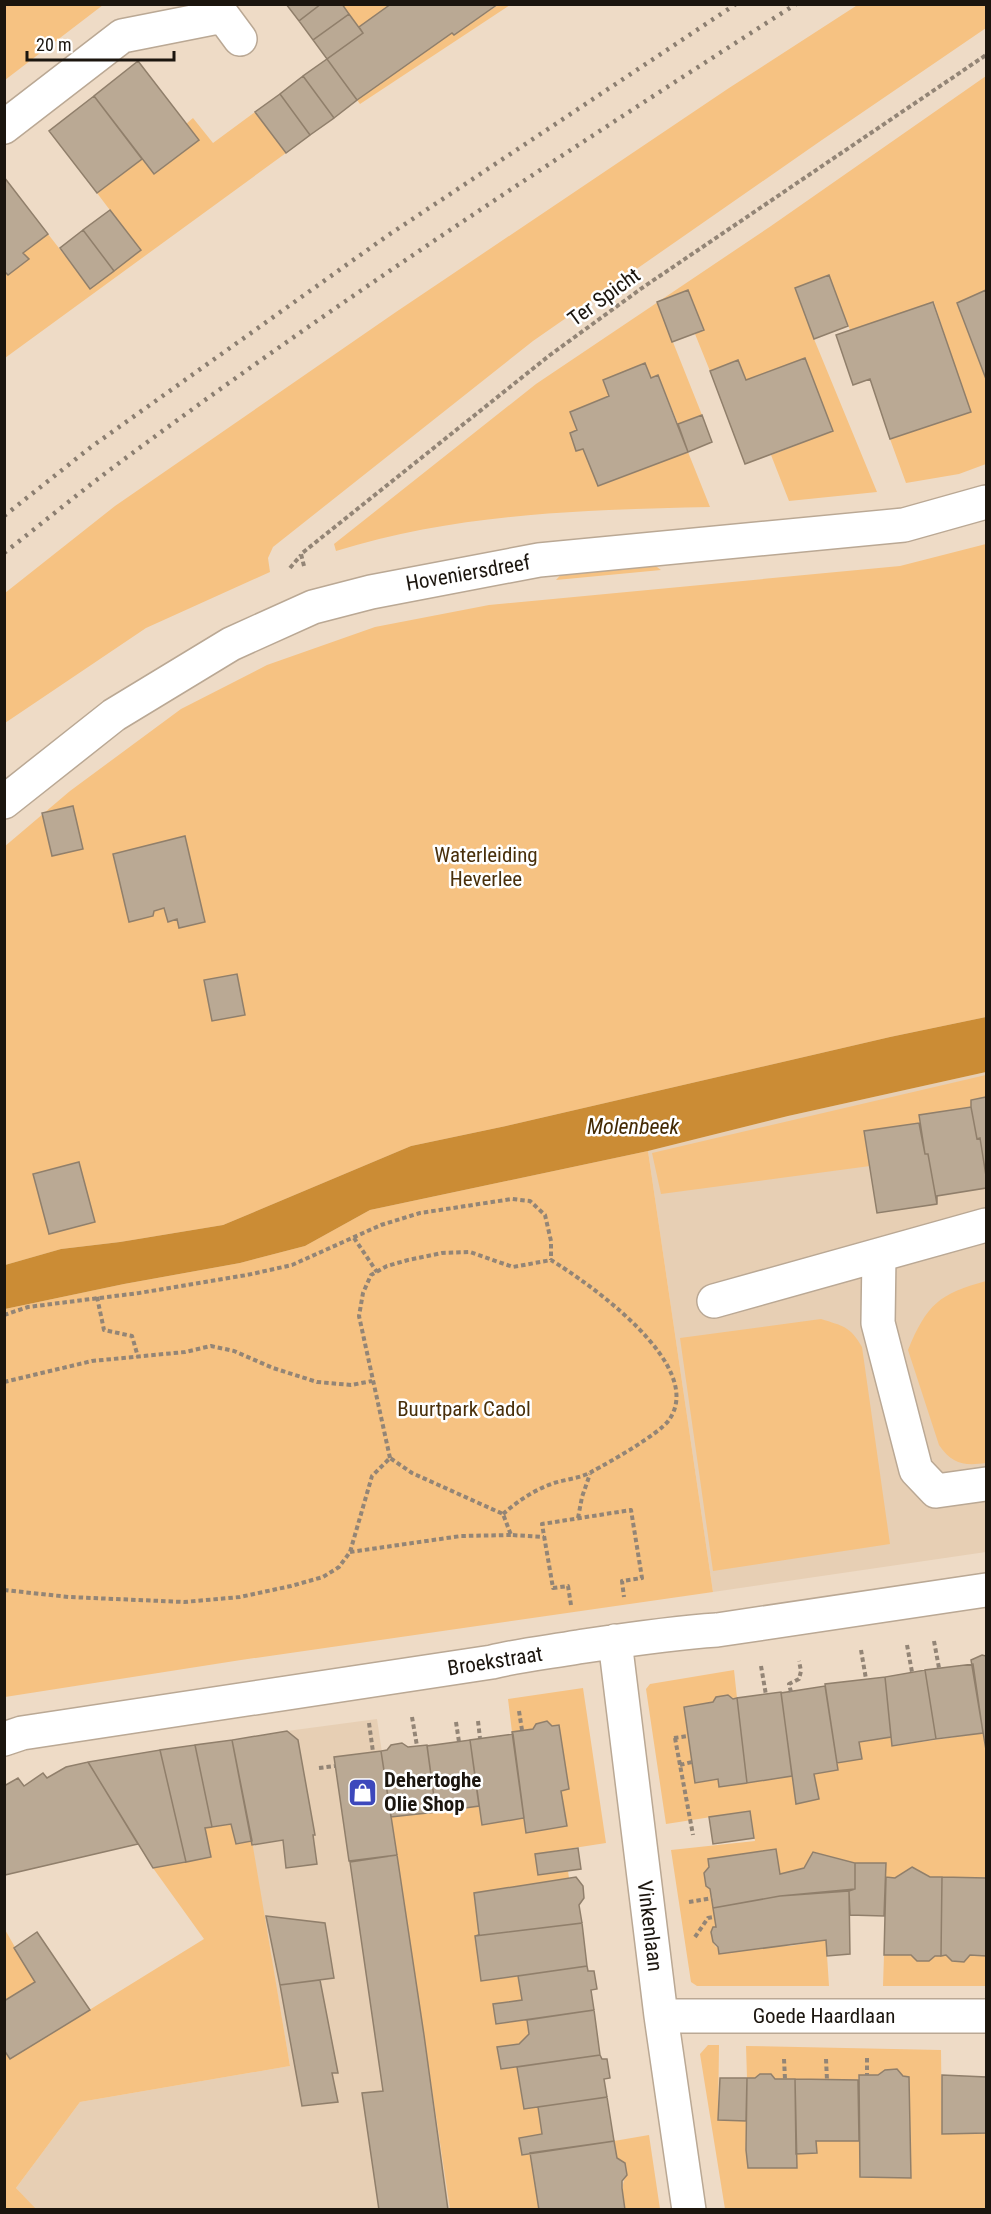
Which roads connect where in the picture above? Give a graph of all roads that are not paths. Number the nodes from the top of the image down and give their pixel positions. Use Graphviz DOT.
graph roads {
  1 [pos="240,39"];
  2 [pos="4,128"];
  3 [pos="987,502"];
  4 [pos="4,802"];
  5 [pos="987,1225"];
  6 [pos="879,1255"];
  7 [pos="714,1301"];
  8 [pos="987,1484"];
  9 [pos="987,1590"];
  10 [pos="623,1640"];
  11 [pos="4,1739"];
  12 [pos="661,2016"];
  13 [pos="987,2016"];
  14 [pos="689,2210"];
  1 -- 2 [label="street"];
  3 -- 4 [label="street, Hoveniersdreef"];
  5 -- 6 [label="street"];
  6 -- 7 [label="street"];
  6 -- 8 [label="street"];
  9 -- 10 [label="street, Broekstraat"];
  10 -- 11 [label="street, Broekstraat"];
  10 -- 12 [label="street, Vinkenlaan"];
  12 -- 13 [label="street, Goede Haardlaan"];
  12 -- 14 [label="street, Vinkenlaan"];
}
